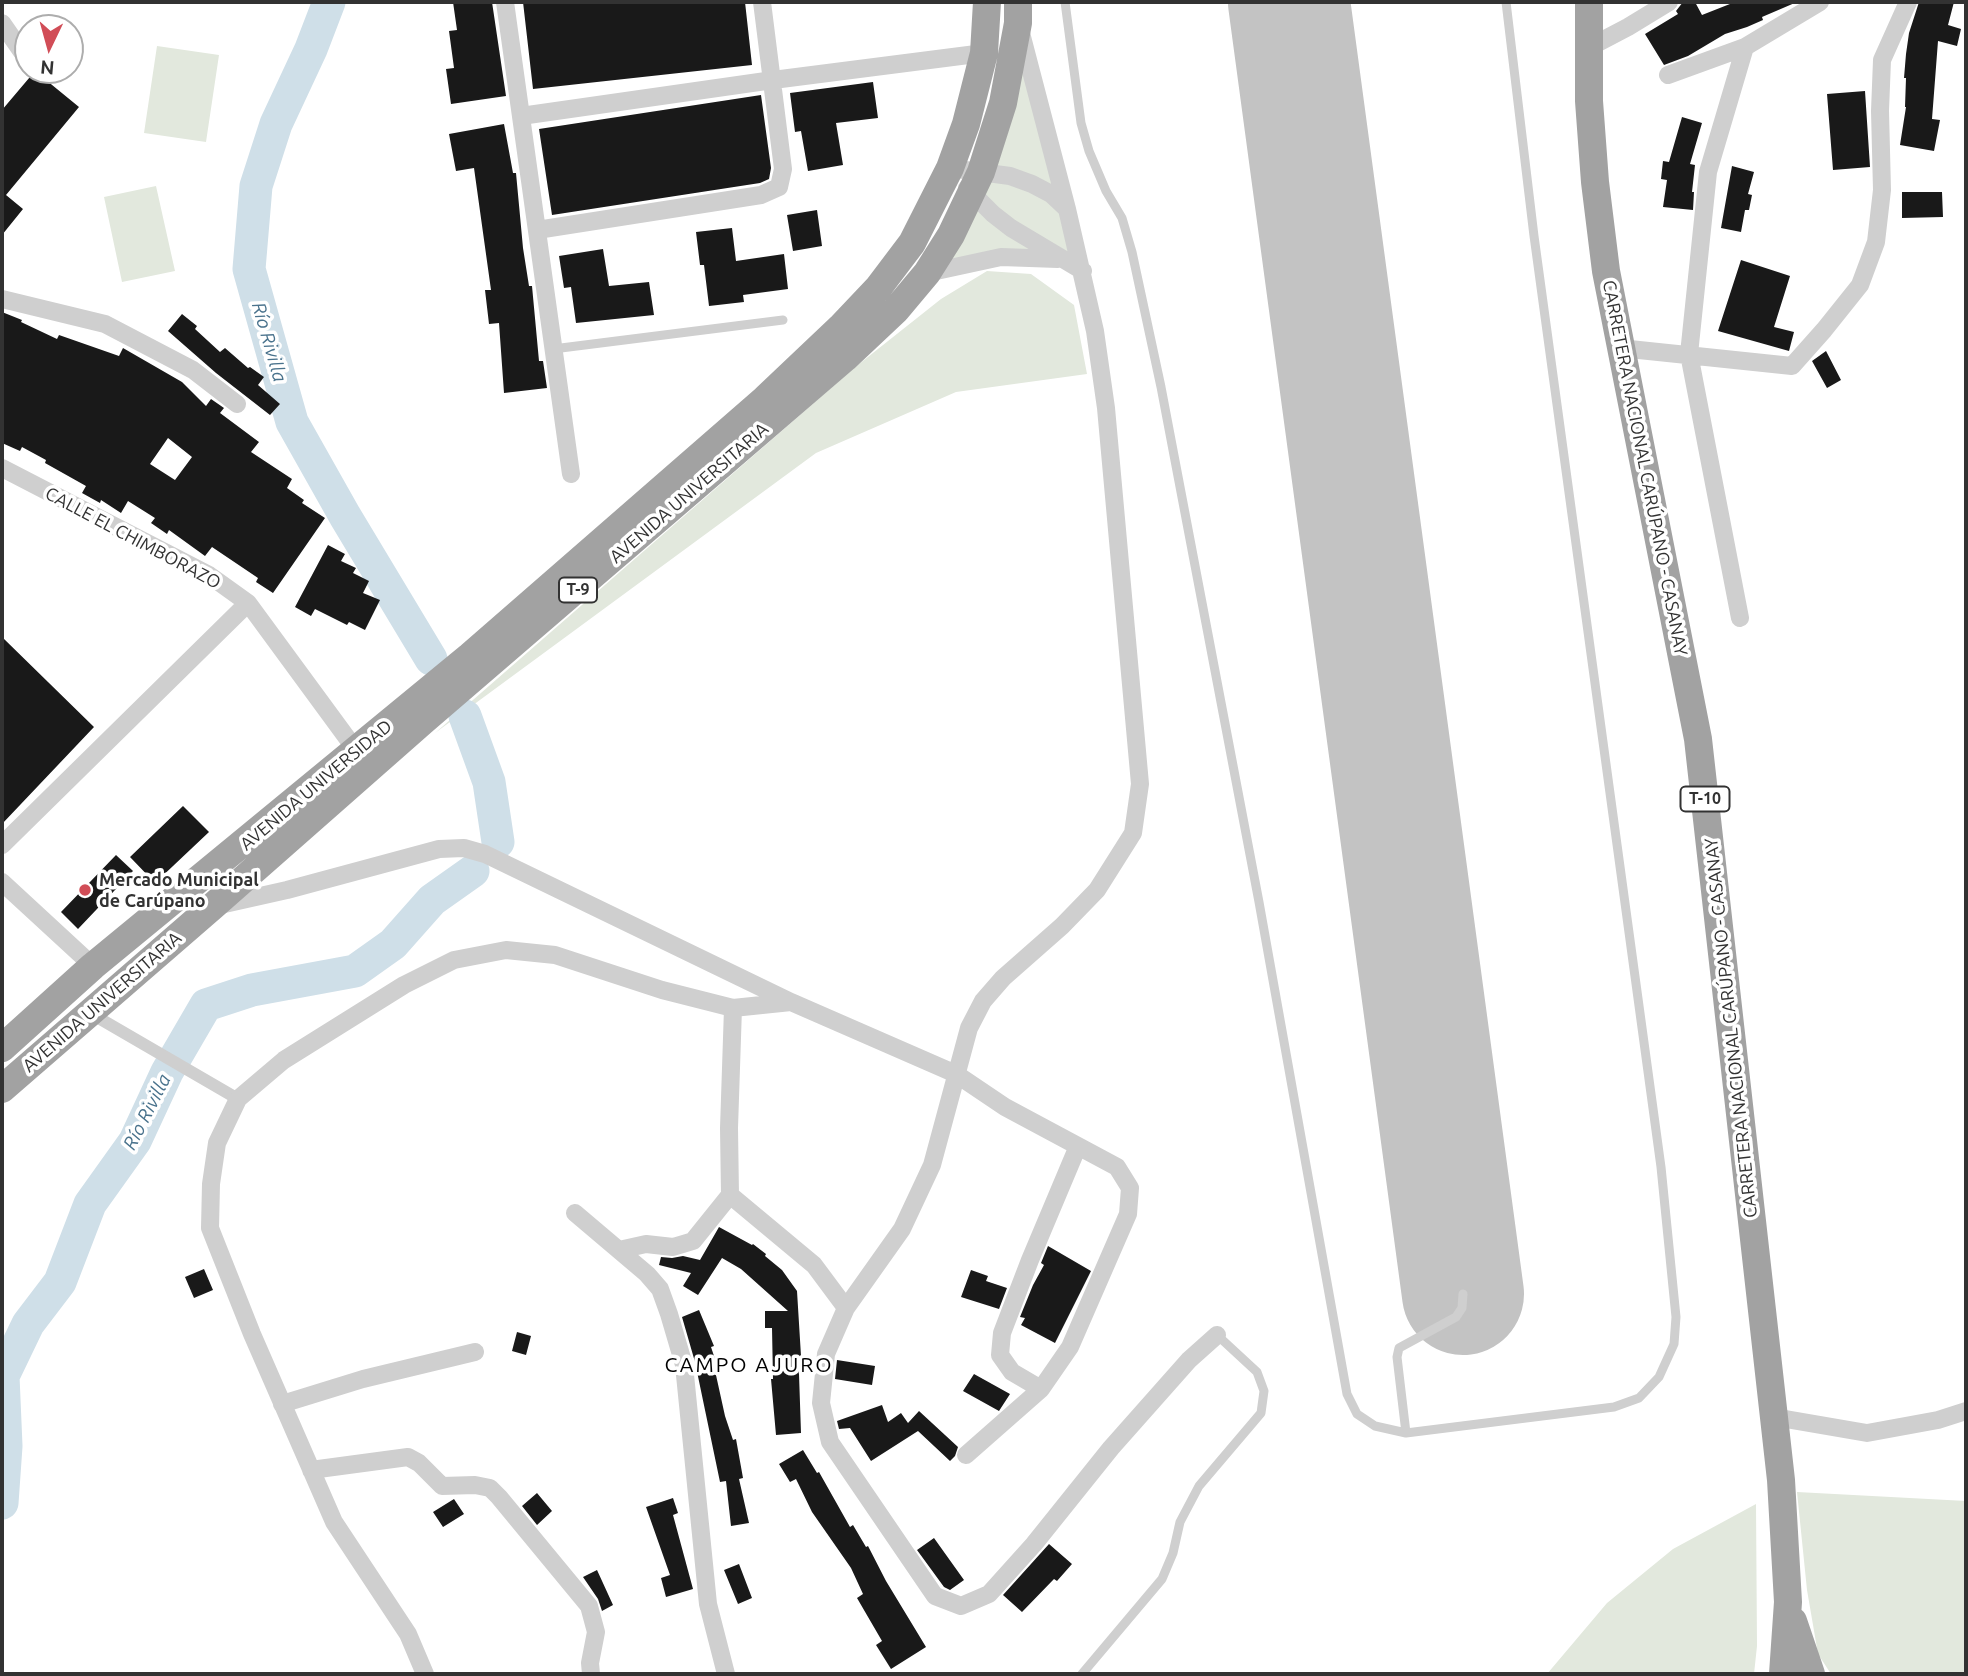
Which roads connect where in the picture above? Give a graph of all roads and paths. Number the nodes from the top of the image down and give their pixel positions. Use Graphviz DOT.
graph roads {
  1 [pos="505,2"];
  2 [pos="762,2"];
  3 [pos="987,2"];
  4 [pos="1065,2"];
  5 [pos="1506,2"];
  6 [pos="1589,2"];
  7 [pos="1670,2"];
  8 [pos="1819,2"];
  9 [pos="1908,2"];
  10 [pos="1018,13"];
  11 [pos="2,23"];
  12 [pos="14,40"];
  13 [pos="1745,47"];
  14 [pos="1588,48"];
  15 [pos="984,53"];
  16 [pos="1668,75"];
  17 [pos="773,80"];
  18 [pos="521,116"];
  19 [pos="950,168"];
  20 [pos="976,183"];
  21 [pos="1067,209"];
  22 [pos="537,230"];
  23 [pos="1065,260"];
  24 [pos="1083,271"];
  25 [pos="927,273"];
  26 [pos="2,299"];
  27 [pos="783,320"];
  28 [pos="1620,348"];
  29 [pos="553,349"];
  30 [pos="1689,354"];
  31 [pos="237,404"];
  32 [pos="2,468"];
  33 [pos="571,474"];
  34 [pos="248,603"];
  35 [pos="1740,618"];
  36 [pos="470,656"];
  37 [pos="363,760"];
  38 [pos="2,845"];
  39 [pos="2,882"];
  40 [pos="213,906"];
  41 [pos="93,966"];
  42 [pos="791,1002"];
  43 [pos="733,1008"];
  44 [pos="88,1012"];
  45 [pos="2,1048"];
  46 [pos="957,1074"];
  47 [pos="2,1089"];
  48 [pos="238,1099"];
  49 [pos="1078,1146"];
  50 [pos="730,1195"];
  51 [pos="575,1213"];
  52 [pos="620,1250"];
  53 [pos="1463,1294"];
  54 [pos="846,1308"];
  55 [pos="1217,1335"];
  56 [pos="475,1352"];
  57 [pos="1041,1390"];
  58 [pos="282,1404"];
  59 [pos="1966,1412"];
  60 [pos="1774,1417"];
  61 [pos="1406,1433"];
  62 [pos="966,1455"];
  63 [pos="311,1470"];
  64 [pos="1788,1602"];
  65 [pos="425,1674"];
  66 [pos="591,1674"];
  67 [pos="726,1674"];
  68 [pos="1082,1674"];
  69 [pos="1783,1674"];
  70 [pos="1811,1674"];
  1 -- 18 [label="street"];
  2 -- 17 [label="street"];
  3 -- 15 [label="highway, AVENIDA UNIVERSITARIA / T-9"];
  4 -- 61 [label="lane"];
  5 -- 61 [label="lane"];
  6 -- 14 [label="highway, CARRETERA NACIONAL CARÚPANO - CASANAY / T-10"];
  7 -- 14 [label="street"];
  8 -- 13 [label="street"];
  9 -- 30 [label="street"];
  10 -- 20 [label="highway, AVENIDA UNIVERSITARIA / T-9"];
  10 -- 21 [label="street"];
  11 -- 12 [label="street"];
  13 -- 16 [label="street"];
  13 -- 30 [label="street"];
  14 -- 28 [label="highway, CARRETERA NACIONAL CARÚPANO - CASANAY / T-10"];
  15 -- 17 [label="street"];
  15 -- 19 [label="highway, AVENIDA UNIVERSITARIA / T-9"];
  17 -- 18 [label="street"];
  17 -- 22 [label="street"];
  18 -- 22 [label="street"];
  19 -- 20 [label="street"];
  19 -- 36 [label="highway, AVENIDA UNIVERSITARIA / T-9"];
  20 -- 21 [label="street"];
  20 -- 23 [label="street"];
  20 -- 25 [label="highway, AVENIDA UNIVERSITARIA / T-9"];
  21 -- 24 [label="street"];
  22 -- 29 [label="street"];
  23 -- 24 [label="street"];
  23 -- 25 [label="street"];
  24 -- 46 [label="street"];
  25 -- 37 [label="highway, AVENIDA UNIVERSITARIA / T-9"];
  26 -- 31 [label="street"];
  27 -- 29 [label="lane"];
  28 -- 30 [label="street"];
  28 -- 60 [label="highway, CARRETERA NACIONAL CARÚPANO - CASANAY / T-10"];
  29 -- 33 [label="street"];
  30 -- 35 [label="street"];
  32 -- 34 [label="street, CALLE EL CHIMBORAZO"];
  34 -- 37 [label="street, CALLE EL CHIMBORAZO"];
  34 -- 38 [label="street"];
  36 -- 37 [label="highway, AVENIDA UNIVERSIDAD / T-9"];
  37 -- 40 [label="highway, AVENIDA UNIVERSITARIA / T-9"];
  37 -- 41 [label="highway, AVENIDA UNIVERSIDAD / T-9"];
  39 -- 41 [label="street"];
  40 -- 42 [label="street"];
  40 -- 44 [label="highway, AVENIDA UNIVERSITARIA / T-9"];
  41 -- 45 [label="highway, AVENIDA UNIVERSIDAD / T-9"];
  42 -- 43 [label="street"];
  42 -- 46 [label="street"];
  43 -- 48 [label="street"];
  43 -- 50 [label="street"];
  44 -- 47 [label="highway, AVENIDA UNIVERSITARIA / T-9"];
  44 -- 48 [label="street"];
  46 -- 49 [label="street"];
  46 -- 54 [label="street"];
  48 -- 58 [label="street"];
  49 -- 57 [label="street"];
  49 -- 57 [label="street"];
  50 -- 52 [label="street"];
  50 -- 54 [label="street"];
  51 -- 52 [label="street"];
  52 -- 67 [label="street"];
  53 -- 61 [label="lane"];
  54 -- 55 [label="street"];
  55 -- 68 [label="lane"];
  56 -- 58 [label="street"];
  57 -- 62 [label="street"];
  58 -- 63 [label="street"];
  59 -- 60 [label="street"];
  60 -- 64 [label="highway, CARRETERA NACIONAL CARÚPANO - CASANAY / T-10"];
  63 -- 65 [label="street"];
  63 -- 66 [label="street"];
  64 -- 69 [label="highway, CARRETERA NACIONAL CARÚPANO - CASANAY / T-10"];
  64 -- 70 [label="highway, CARRETERA NACIONAL CARÚPANO - CASANAY / T-10"];
}
